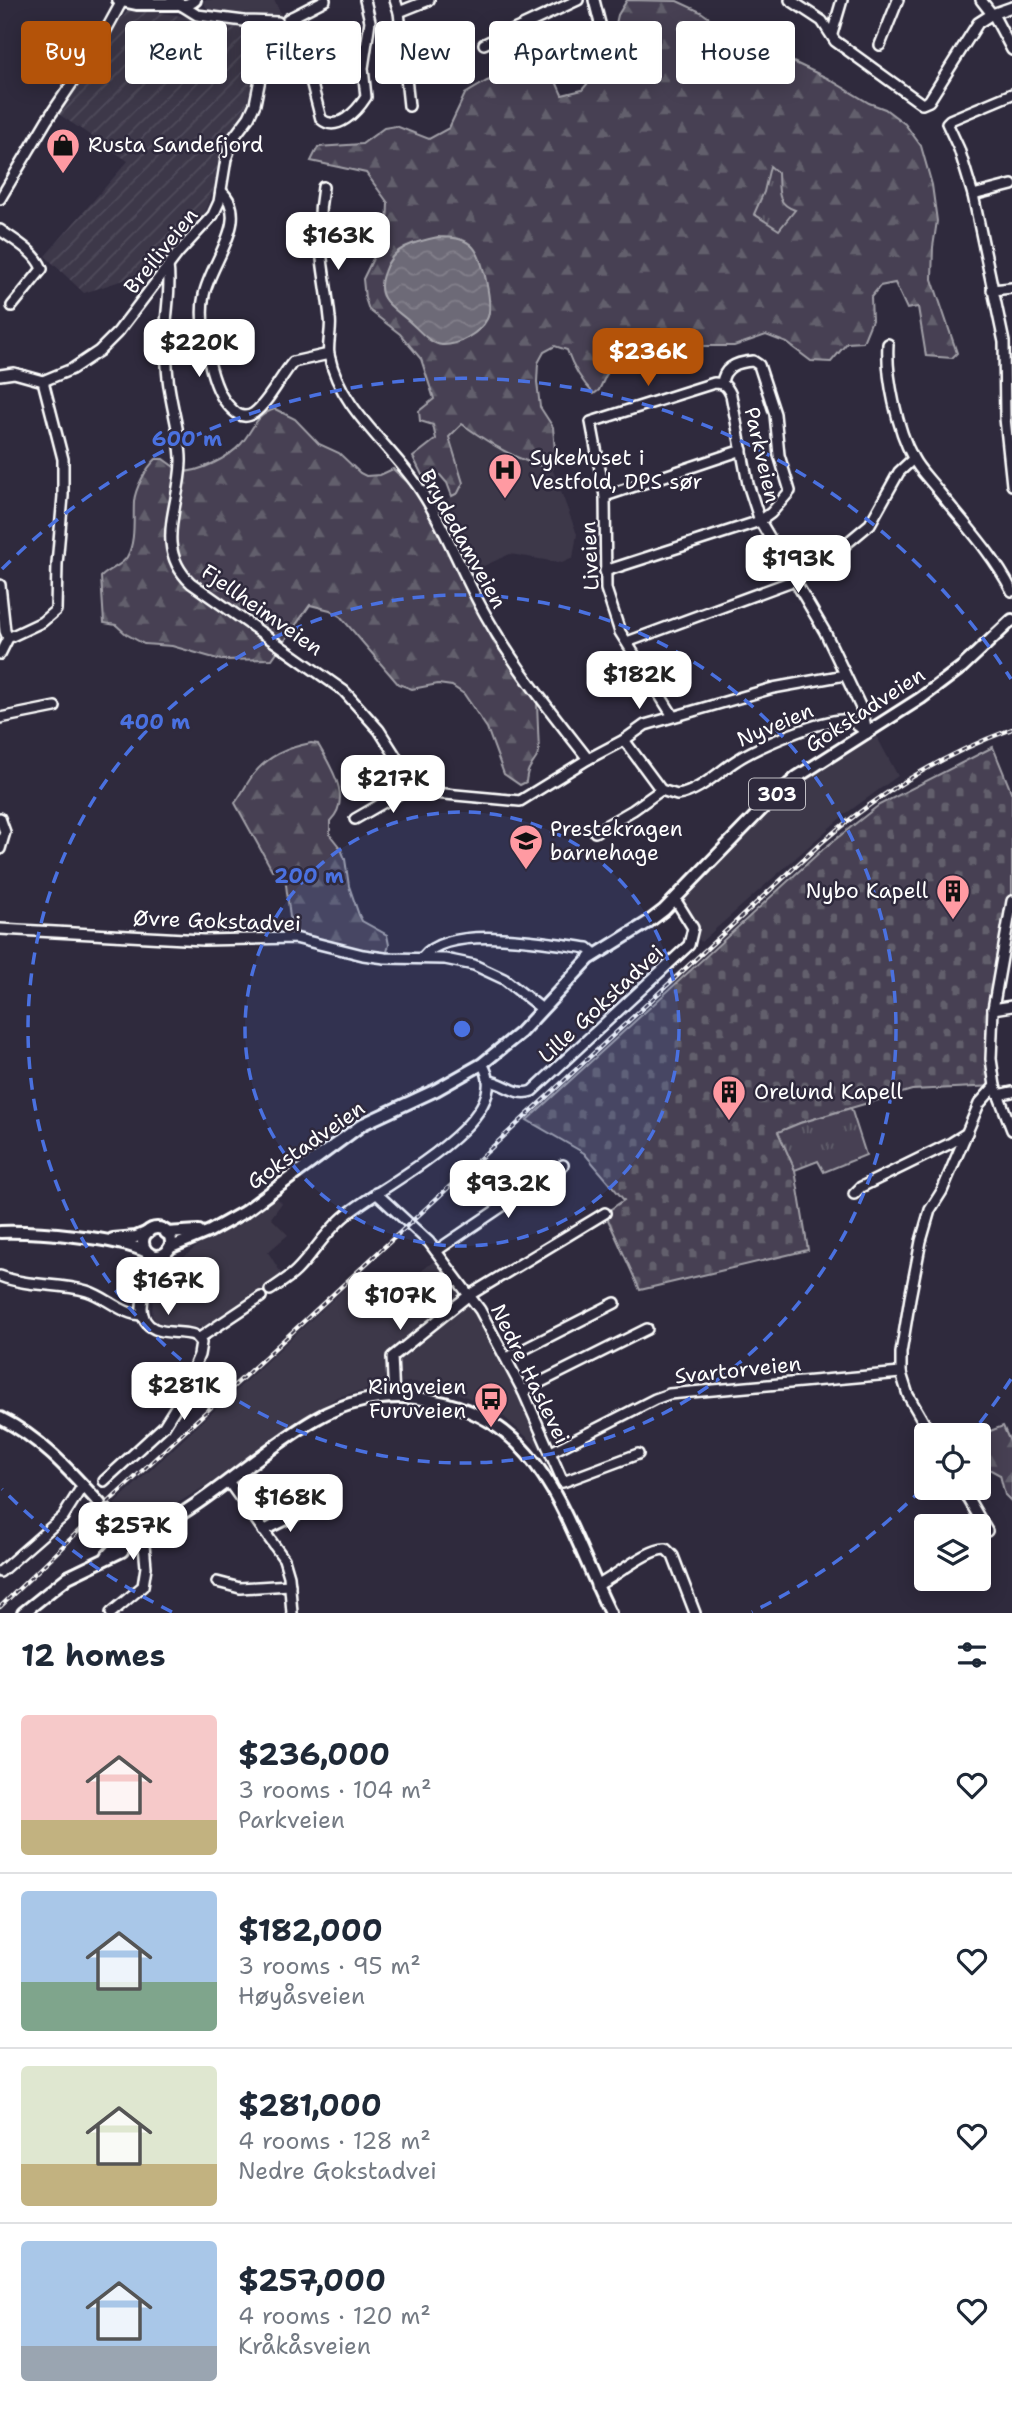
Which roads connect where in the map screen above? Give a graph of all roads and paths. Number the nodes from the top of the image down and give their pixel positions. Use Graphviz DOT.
graph roads {
  1 [pos="196,0"];
  2 [pos="325,0"];
  3 [pos="365,0"];
  4 [pos="395,0"];
  5 [pos="429,0"];
  6 [pos="578,0"];
  7 [pos="594,0"];
  8 [pos="790,0"];
  9 [pos="842,0"];
  10 [pos="898,0"];
  11 [pos="981,0"];
  12 [pos="120,1"];
  13 [pos="177,3"];
  14 [pos="1012,7"];
  15 [pos="399,12"];
  16 [pos="992,14"];
  17 [pos="218,18"];
  18 [pos="283,20"];
  19 [pos="599,21"];
  20 [pos="832,34"];
  21 [pos="484,44"];
  22 [pos="880,45"];
  23 [pos="1012,50"];
  24 [pos="1012,94"];
  25 [pos="410,106"];
  26 [pos="1012,185"];
  27 [pos="323,187"];
  28 [pos="221,191"];
  29 [pos="973,195"];
  30 [pos="0,199"];
  31 [pos="0,230"];
  32 [pos="168,265"];
  33 [pos="1012,288"];
  34 [pos="992,290"];
  35 [pos="12,306"];
  36 [pos="888,344"];
  37 [pos="329,354"];
  38 [pos="1009,362"];
  39 [pos="0,375"];
  40 [pos="43,381"];
  41 [pos="722,383"];
  42 [pos="742,450"];
  43 [pos="913,459"];
  44 [pos="1012,485"];
  45 [pos="605,496"];
  46 [pos="760,521"];
  47 [pos="605,571"];
  48 [pos="795,580"];
  49 [pos="0,585"];
  50 [pos="1012,591"];
  51 [pos="1,609"];
  52 [pos="1012,620"];
  53 [pos="8,638"];
  54 [pos="626,642"];
  55 [pos="0,654"];
  56 [pos="845,675"];
  57 [pos="55,707"];
  58 [pos="673,716"];
  59 [pos="0,718"];
  60 [pos="867,733"];
  61 [pos="624,740"];
  62 [pos="588,759"];
  63 [pos="414,785"];
  64 [pos="661,790"];
  65 [pos="0,818"];
  66 [pos="355,819"];
  67 [pos="595,832"];
  68 [pos="0,849"];
  69 [pos="674,899"];
  70 [pos="1012,901"];
  71 [pos="0,929"];
  72 [pos="594,954"];
  73 [pos="423,957"];
  74 [pos="1012,1006"];
  75 [pos="542,1009"];
  76 [pos="993,1009"];
  77 [pos="482,1064"];
  78 [pos="489,1081"];
  79 [pos="996,1091"];
  80 [pos="1012,1093"];
  81 [pos="1012,1130"];
  82 [pos="969,1132"];
  83 [pos="563,1165"];
  84 [pos="376,1192"];
  85 [pos="854,1194"];
  86 [pos="244,1213"];
  87 [pos="605,1213"];
  88 [pos="0,1232"];
  89 [pos="148,1232"];
  90 [pos="166,1233"];
  91 [pos="97,1240"];
  92 [pos="166,1251"];
  93 [pos="436,1251"];
  94 [pos="147,1252"];
  95 [pos="0,1276"];
  96 [pos="150,1279"];
  97 [pos="270,1290"];
  98 [pos="468,1296"];
  99 [pos="261,1297"];
  100 [pos="615,1303"];
  101 [pos="142,1315"];
  102 [pos="647,1329"];
  103 [pos="198,1339"];
  104 [pos="507,1358"];
  105 [pos="901,1373"];
  106 [pos="523,1391"];
  107 [pos="394,1397"];
  108 [pos="0,1418"];
  109 [pos="925,1423"];
  110 [pos="551,1452"];
  111 [pos="638,1454"];
  112 [pos="104,1481"];
  113 [pos="228,1481"];
  114 [pos="83,1485"];
  115 [pos="304,1511"];
  116 [pos="264,1531"];
  117 [pos="133,1532"];
  118 [pos="0,1572"];
  119 [pos="217,1582"];
  120 [pos="290,1585"];
  121 [pos="596,1586"];
  122 [pos="23,1613"];
  123 [pos="111,1613"];
  124 [pos="292,1613"];
  125 [pos="610,1613"];
  126 [pos="695,1613"];
  1 -- 13 [label="main road"];
  1 -- 17 [label="street"];
  2 -- 18 [label="street"];
  3 -- 18 [label="street"];
  4 -- 15 [label="street"];
  5 -- 15 [label="street"];
  6 -- 21 [label="street"];
  7 -- 19 [label="street"];
  8 -- 20 [label="street"];
  9 -- 20 [label="street"];
  10 -- 22 [label="street"];
  11 -- 16 [label="street"];
  12 -- 13 [label="main road"];
  12 -- 30 [label="street"];
  13 -- 17 [label="street"];
  14 -- 16 [label="street"];
  15 -- 25 [label="street"];
  16 -- 20 [label="street"];
  16 -- 23 [label="street"];
  17 -- 18 [label="street"];
  18 -- 28 [label="street, Breiliveien"];
  24 -- 29 [label="street"];
  26 -- 29 [label="street"];
  27 -- 37 [label="street"];
  28 -- 32 [label="street, Breiliveien"];
  28 -- 37 [label="street"];
  29 -- 34 [label="street"];
  31 -- 35 [label="street"];
  32 -- 40 [label="street, Breiliveien"];
  32 -- 63 [label="street, Fjellheimveien"];
  33 -- 34 [label="street"];
  34 -- 38 [label="street"];
  36 -- 43 [label="street"];
  37 -- 62 [label="street, Brydedamveien"];
  38 -- 44 [label="street"];
  39 -- 40 [label="street"];
  40 -- 53 [label="street"];
  41 -- 42 [label="street, Parkveien"];
  41 -- 45 [label="street, Liveien"];
  41 -- 46 [label="street"];
  42 -- 45 [label="street"];
  42 -- 46 [label="street, Parkveien"];
  43 -- 48 [label="street"];
  43 -- 50 [label="street"];
  45 -- 47 [label="street, Liveien"];
  46 -- 47 [label="street"];
  46 -- 48 [label="street, Parkveien"];
  47 -- 54 [label="street, Liveien"];
  48 -- 54 [label="street"];
  48 -- 56 [label="street, Parkveien"];
  49 -- 51 [label="street"];
  51 -- 53 [label="street"];
  52 -- 60 [label="main road, Gokstadveien / 303"];
  53 -- 55 [label="street"];
  54 -- 58 [label="street, Liveien"];
  56 -- 58 [label="street"];
  56 -- 60 [label="street, Parkveien"];
  57 -- 59 [label="street"];
  58 -- 61 [label="street"];
  60 -- 64 [label="street, Nyveien"];
  60 -- 69 [label="main road, Gokstadveien / 303"];
  61 -- 62 [label="street"];
  61 -- 64 [label="street"];
  62 -- 63 [label="street"];
  63 -- 66 [label="street"];
  64 -- 67 [label="street"];
  65 -- 68 [label="street"];
  69 -- 72 [label="main road, Gokstadveien / 303"];
  69 -- 78 [label="street, Lille Gokstadvei"];
  70 -- 76 [label="street"];
  71 -- 73 [label="street, Øvre Gokstadvei"];
  72 -- 73 [label="street"];
  72 -- 75 [label="main road, Gokstadveien / 303"];
  73 -- 75 [label="street, Øvre Gokstadvei"];
  74 -- 76 [label="street"];
  75 -- 77 [label="main road, Gokstadveien / 303"];
  76 -- 79 [label="street"];
  77 -- 78 [label="street"];
  77 -- 86 [label="main road, Gokstadveien / 303"];
  78 -- 84 [label="street"];
  79 -- 80 [label="street"];
  79 -- 81 [label="street"];
  79 -- 82 [label="street"];
  82 -- 85 [label="street"];
  82 -- 105 [label="street"];
  83 -- 93 [label="street"];
  84 -- 93 [label="street, Nedre Haslevei"];
  84 -- 97 [label="street"];
  86 -- 90 [label="main road, Gokstadveien / 303"];
  86 -- 92 [label="main road, Gokstadveien / 303"];
  87 -- 98 [label="street"];
  88 -- 91 [label="main road, 303"];
  89 -- 90 [label="main road, 303"];
  89 -- 91 [label="main road, 303"];
  89 -- 94 [label="main road"];
  90 -- 92 [label="main road"];
  91 -- 94 [label="main road, 303"];
  92 -- 94 [label="main road, 303"];
  92 -- 96 [label="street"];
  93 -- 98 [label="street, Nedre Haslevei"];
  94 -- 96 [label="street"];
  95 -- 101 [label="street"];
  96 -- 101 [label="street"];
  98 -- 104 [label="street, Nedre Haslevei"];
  98 -- 107 [label="street"];
  99 -- 103 [label="street"];
  100 -- 104 [label="street"];
  101 -- 103 [label="street"];
  102 -- 106 [label="street"];
  103 -- 112 [label="street"];
  104 -- 106 [label="street, Nedre Haslevei"];
  105 -- 109 [label="street"];
  105 -- 110 [label="street, Svartorveien"];
  106 -- 110 [label="street, Nedre Haslevei"];
  107 -- 113 [label="main road"];
  107 -- 121 [label="main road"];
  108 -- 114 [label="main road"];
  110 -- 111 [label="street, Nedre Haslevei"];
  113 -- 116 [label="street"];
  113 -- 117 [label="main road"];
  114 -- 117 [label="main road"];
  114 -- 118 [label="street"];
  115 -- 116 [label="street"];
  116 -- 120 [label="street"];
  117 -- 122 [label="main road"];
  117 -- 123 [label="street"];
  119 -- 120 [label="street"];
  120 -- 124 [label="street"];
  121 -- 125 [label="main road"];
  121 -- 126 [label="street"];
}
